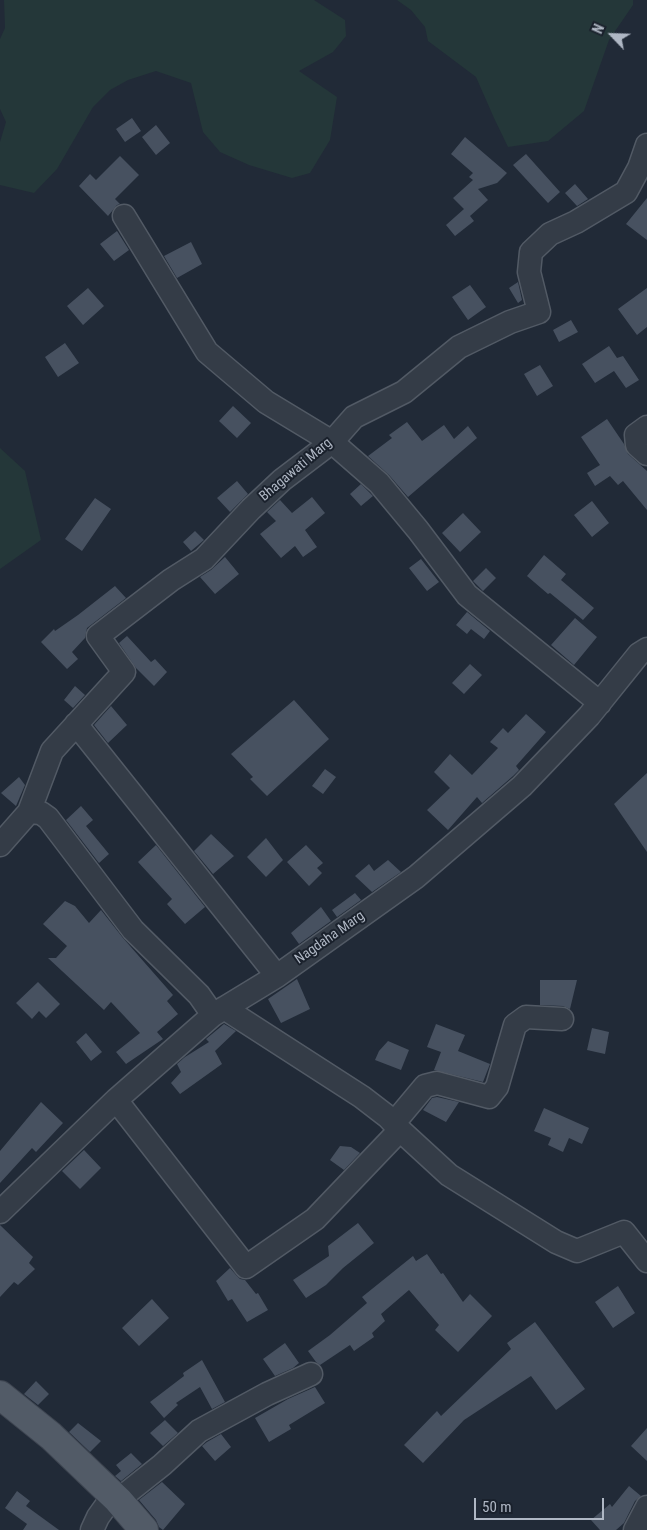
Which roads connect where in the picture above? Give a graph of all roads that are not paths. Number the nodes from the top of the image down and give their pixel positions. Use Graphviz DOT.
graph roads {
  1 [pos="647,145"];
  2 [pos="124,216"];
  3 [pos="647,427"];
  4 [pos="332,442"];
  5 [pos="647,454"];
  6 [pos="647,649"];
  7 [pos="600,703"];
  8 [pos="76,724"];
  9 [pos="29,812"];
  10 [pos="0,846"];
  11 [pos="277,976"];
  12 [pos="218,1011"];
  13 [pos="562,1019"];
  14 [pos="116,1100"];
  15 [pos="397,1127"];
  16 [pos="0,1212"];
  17 [pos="647,1261"];
  18 [pos="311,1374"];
  19 [pos="0,1395"];
  20 [pos="115,1498"];
  21 [pos="647,1507"];
  22 [pos="92,1530"];
  23 [pos="144,1530"];
  24 [pos="635,1530"];
  1 -- 4 [label="street, Bhagawati Marg"];
  2 -- 4 [label="street"];
  3 -- 5 [label="street"];
  4 -- 7 [label="street"];
  4 -- 8 [label="street, Bhagawati Marg"];
  6 -- 7 [label="street, Nagdaha Marg"];
  7 -- 11 [label="street, Nagdaha Marg"];
  8 -- 9 [label="street, Bhagawati Marg"];
  8 -- 11 [label="street"];
  9 -- 10 [label="street, Bhagawati Marg"];
  9 -- 12 [label="street"];
  11 -- 12 [label="street, Nagdaha Marg"];
  12 -- 14 [label="street, Nagdaha Marg"];
  12 -- 15 [label="street"];
  13 -- 15 [label="street"];
  14 -- 15 [label="street"];
  14 -- 16 [label="street, Nagdaha Marg"];
  15 -- 17 [label="street"];
  18 -- 20 [label="street"];
  19 -- 20 [label="main road"];
  20 -- 22 [label="street"];
  20 -- 23 [label="main road"];
  21 -- 24 [label="street"];
}
